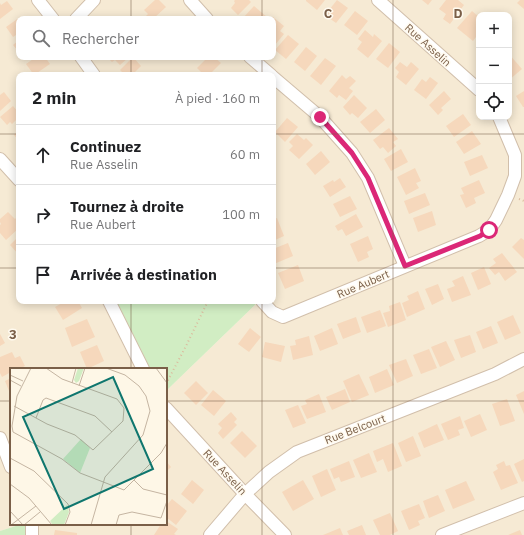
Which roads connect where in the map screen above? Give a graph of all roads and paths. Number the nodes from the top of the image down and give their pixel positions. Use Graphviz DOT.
graph roads {
  1 [pos="38,0"];
  2 [pos="94,0"];
  3 [pos="190,0"];
  4 [pos="378,0"];
  5 [pos="51,16"];
  6 [pos="79,16"];
  7 [pos="204,16"];
  8 [pos="83,60"];
  9 [pos="253,60"];
  10 [pos="92,72"];
  11 [pos="267,72"];
  12 [pos="276,79"];
  13 [pos="476,87"];
  14 [pos="500,120"];
  15 [pos="0,159"];
  16 [pos="16,177"];
  17 [pos="405,266"];
  18 [pos="110,304"];
  19 [pos="207,304"];
  20 [pos="265,304"];
  21 [pos="524,359"];
  22 [pos="142,368"];
  23 [pos="167,382"];
  24 [pos="167,409"];
  25 [pos="0,438"];
  26 [pos="10,465"];
  27 [pos="246,494"];
  28 [pos="524,502"];
  29 [pos="210,535"];
  30 [pos="285,535"];
  31 [pos="442,535"];
  1 -- 5 [label="street"];
  2 -- 6 [label="street"];
  3 -- 7 [label="street"];
  4 -- 13 [label="street, Rue Asselin"];
  8 -- 10 [label="street"];
  9 -- 11 [label="street"];
  12 -- 17 [label="street"];
  14 -- 17 [label="street"];
  15 -- 16 [label="street"];
  17 -- 20 [label="street, Rue Aubert"];
  18 -- 22 [label="street"];
  19 -- 23 [label="path"];
  21 -- 27 [label="street, Rue Belcourt"];
  24 -- 27 [label="street, Rue Asselin"];
  25 -- 26 [label="street"];
  27 -- 29 [label="street, Rue Belcourt"];
  27 -- 30 [label="street, Rue Asselin"];
  28 -- 31 [label="street"];
}
